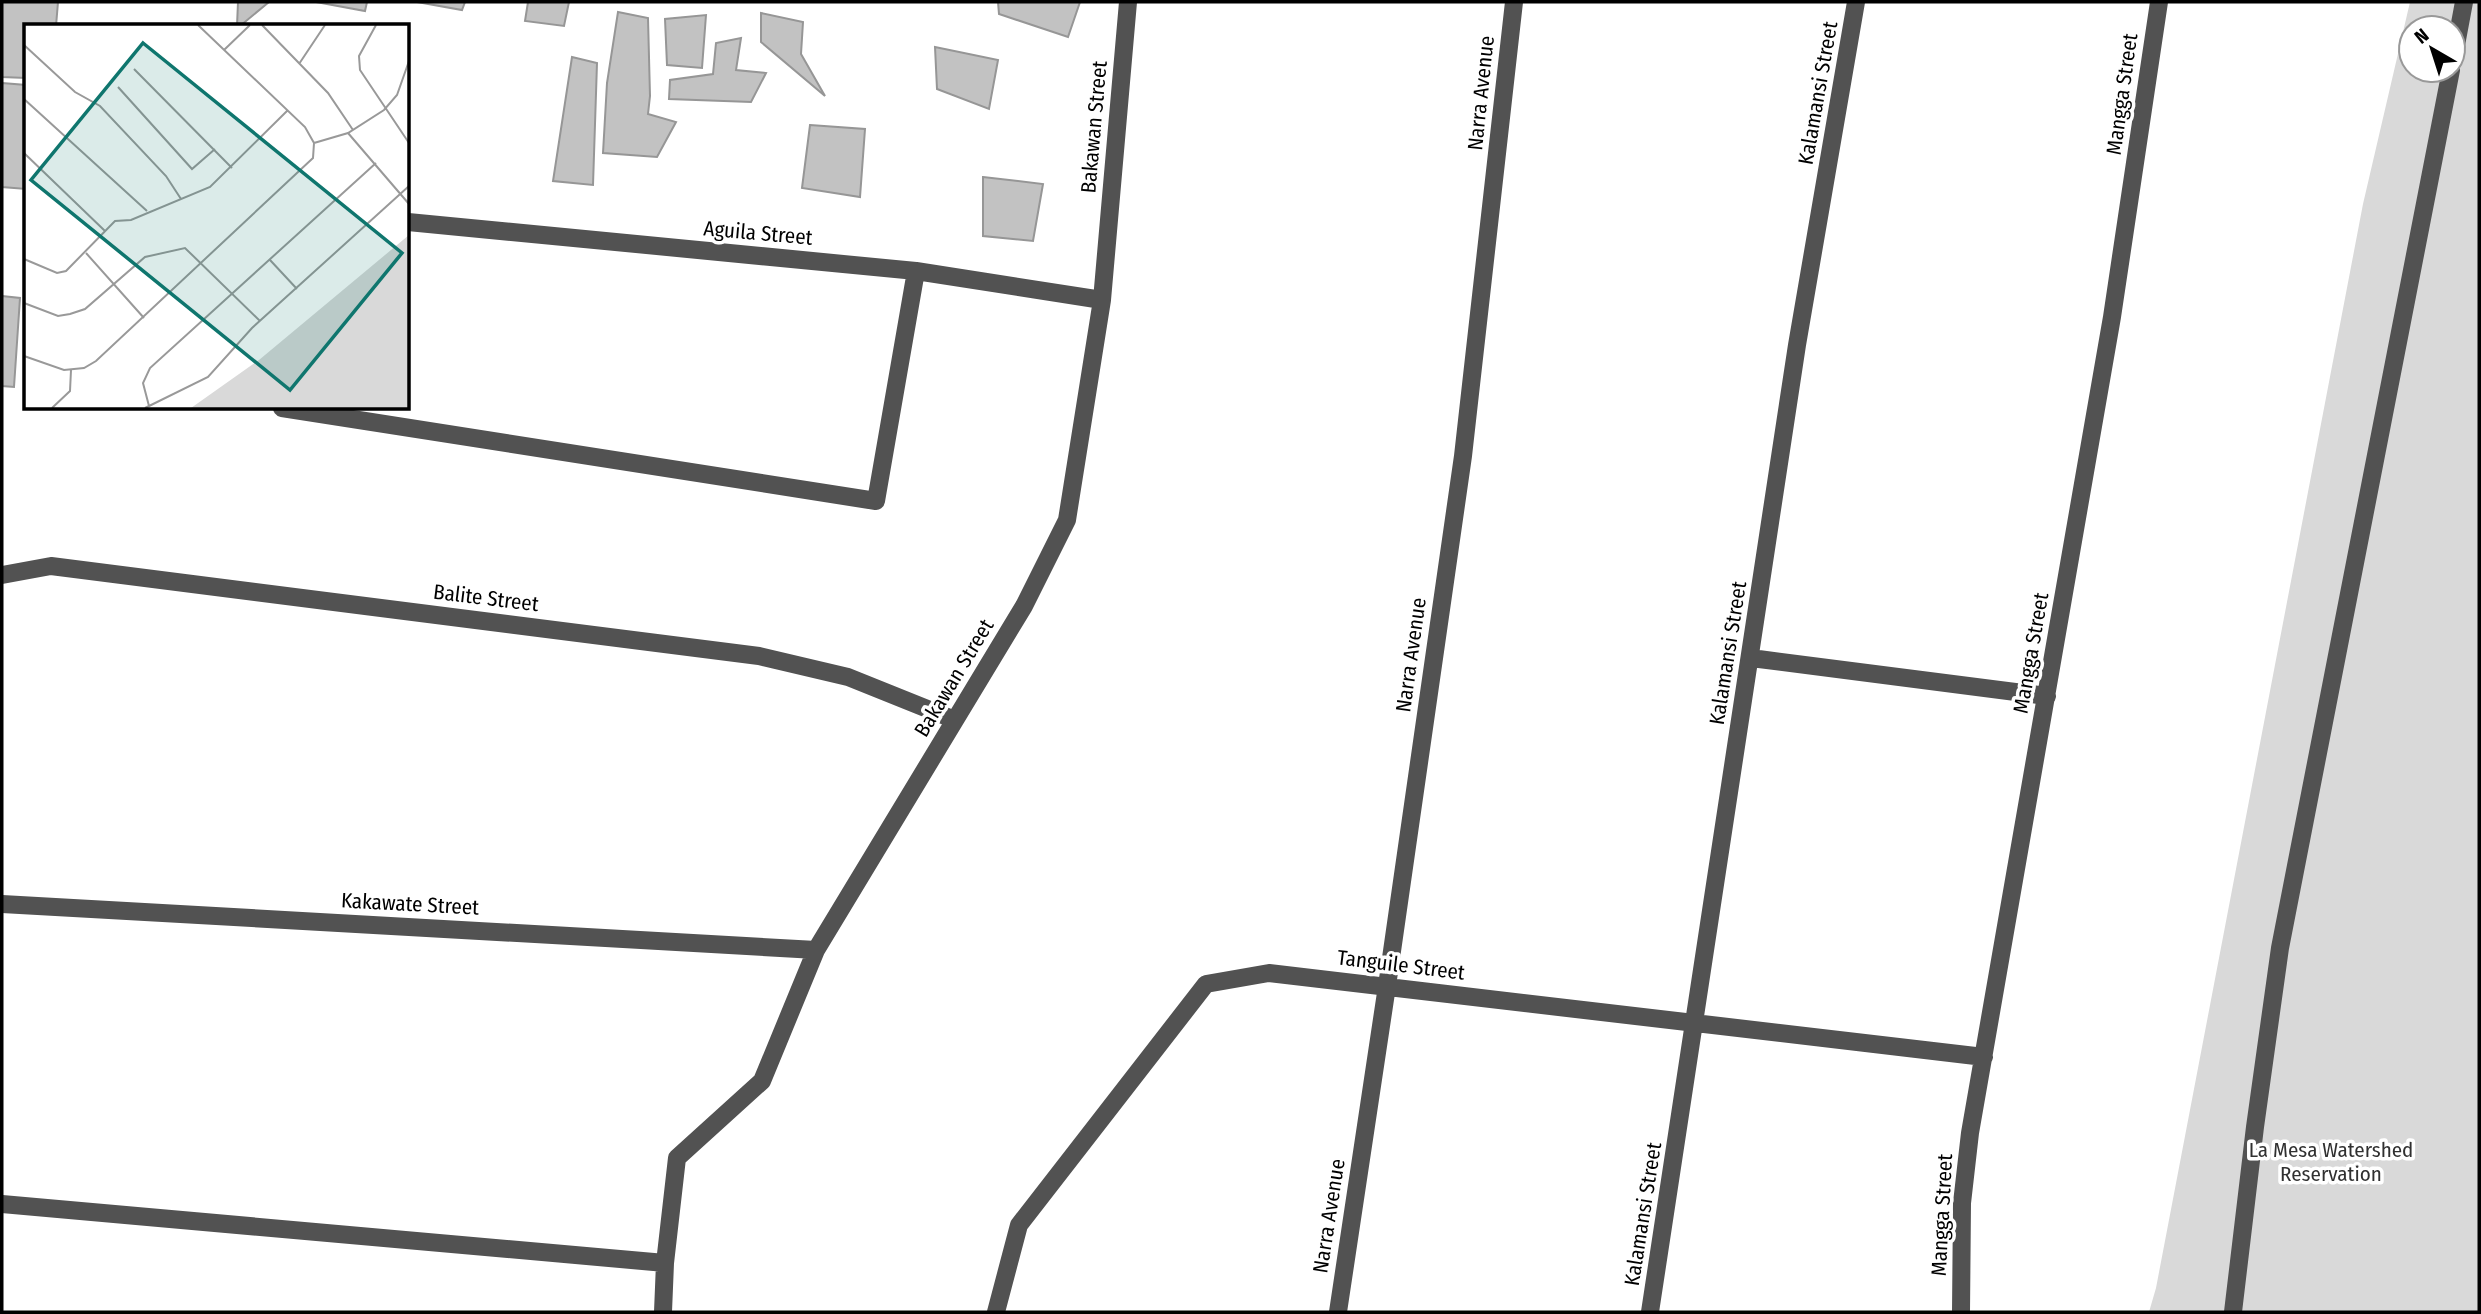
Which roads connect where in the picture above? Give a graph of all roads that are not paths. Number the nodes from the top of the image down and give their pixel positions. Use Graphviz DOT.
graph roads {
  1 [pos="1128,2"];
  2 [pos="1514,2"];
  3 [pos="1856,2"];
  4 [pos="2159,2"];
  5 [pos="2448,84"];
  6 [pos="410,222"];
  7 [pos="916,271"];
  8 [pos="1102,300"];
  9 [pos="295,410"];
  10 [pos="2,575"];
  11 [pos="1751,658"];
  12 [pos="2047,696"];
  13 [pos="956,720"];
  14 [pos="2,904"];
  15 [pos="816,950"];
  16 [pos="1387,986"];
  17 [pos="1695,1023"];
  18 [pos="1984,1057"];
  19 [pos="2,1204"];
  20 [pos="665,1264"];
  21 [pos="663,1312"];
  22 [pos="996,1312"];
  23 [pos="1338,1312"];
  24 [pos="1650,1312"];
  25 [pos="1961,1312"];
  26 [pos="2233,1312"];
  1 -- 8 [label="street, Bakawan Street"];
  2 -- 16 [label="street, Narra Avenue"];
  3 -- 11 [label="street, Kalamansi Street"];
  4 -- 12 [label="street, Mangga Street"];
  5 -- 26 [label="street"];
  6 -- 7 [label="street, Aguila Street"];
  7 -- 8 [label="street, Aguila Street"];
  7 -- 9 [label="street"];
  8 -- 13 [label="street, Bakawan Street"];
  10 -- 13 [label="street, Balite Street"];
  11 -- 12 [label="street"];
  11 -- 17 [label="street, Kalamansi Street"];
  12 -- 18 [label="street, Mangga Street"];
  13 -- 15 [label="street, Bakawan Street"];
  14 -- 15 [label="street, Kakawate Street"];
  15 -- 20 [label="street, Bakawan Street"];
  16 -- 17 [label="street, Tanguile Street"];
  16 -- 22 [label="street, Tanguile Street"];
  16 -- 23 [label="street, Narra Avenue"];
  17 -- 18 [label="street, Tanguile Street"];
  17 -- 24 [label="street, Kalamansi Street"];
  18 -- 25 [label="street, Mangga Street"];
  19 -- 20 [label="street"];
  20 -- 21 [label="street, Bakawan Street"];
}
